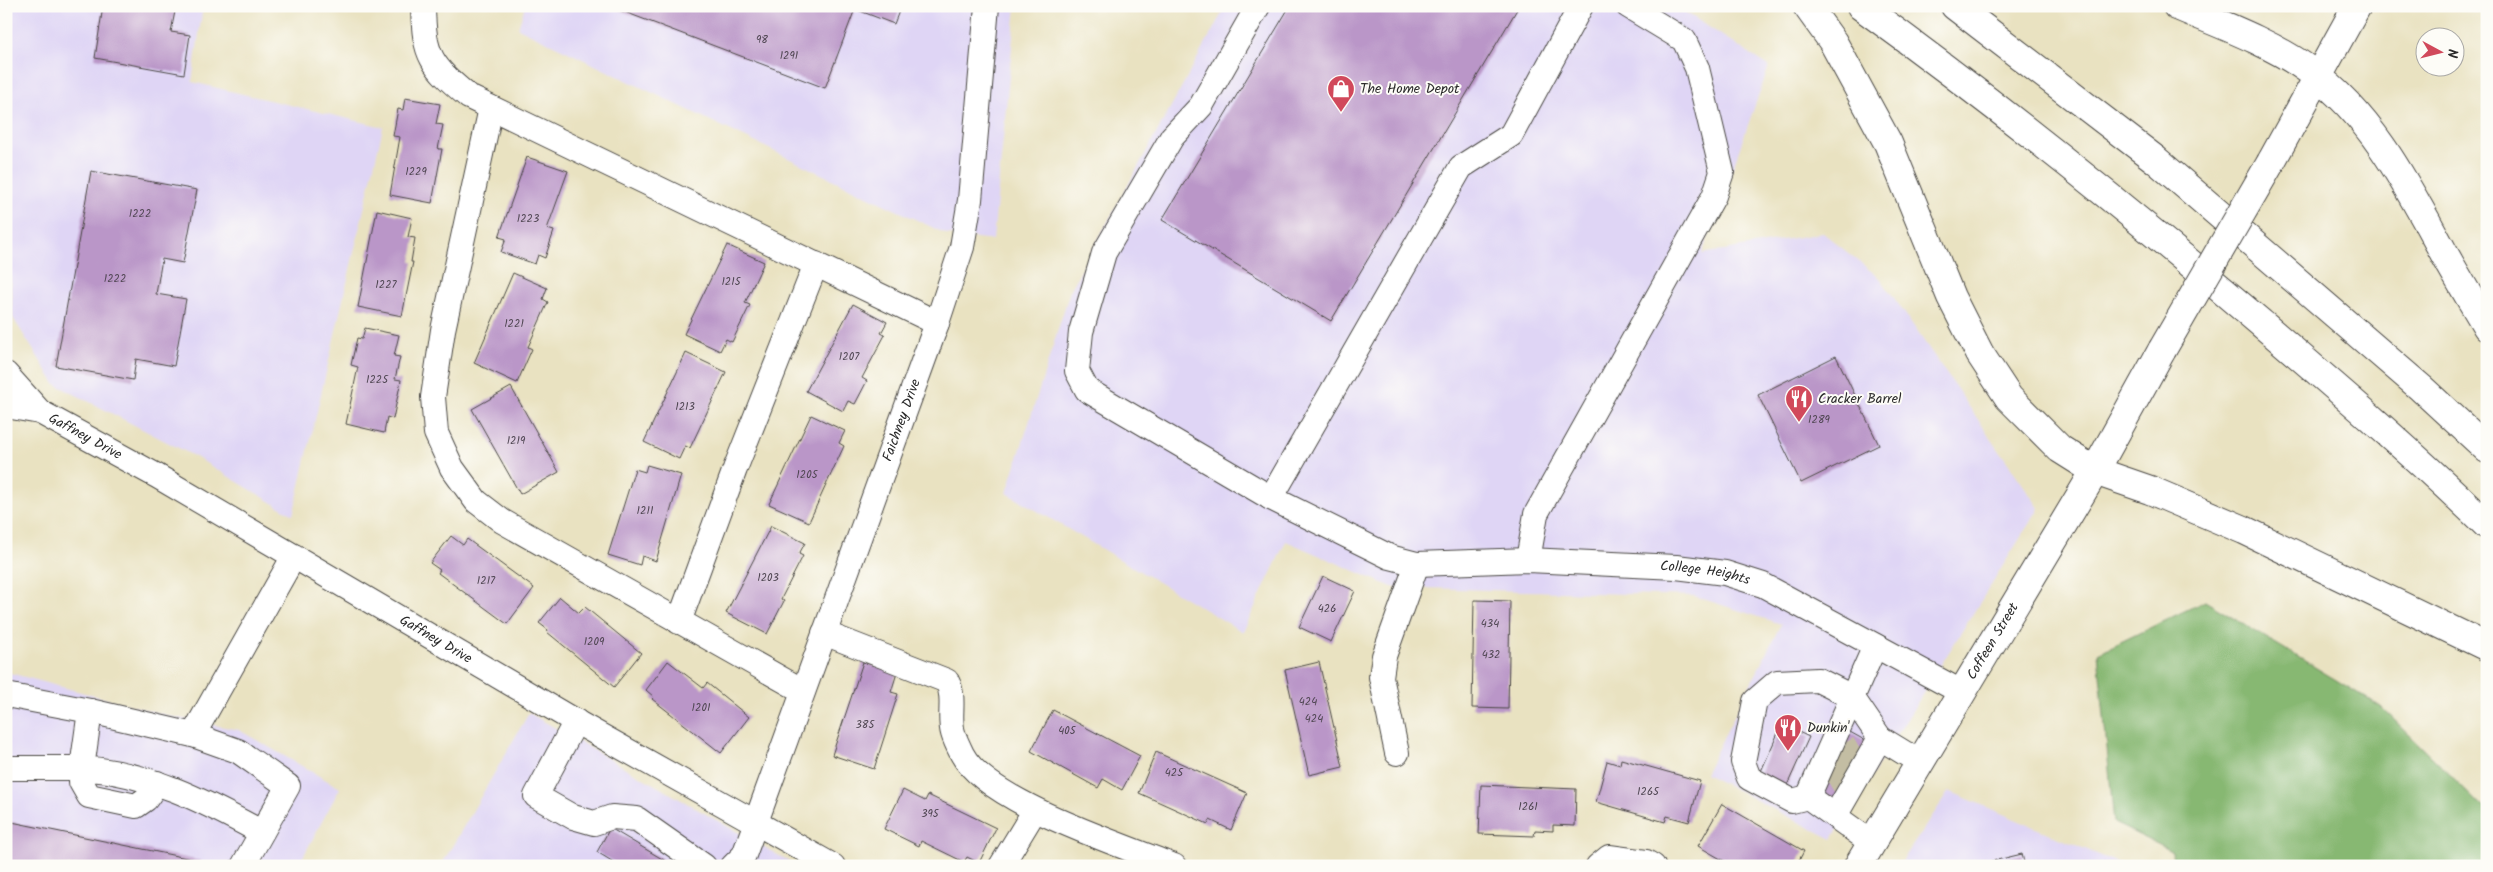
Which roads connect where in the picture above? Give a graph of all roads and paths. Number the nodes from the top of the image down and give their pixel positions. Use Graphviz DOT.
graph roads {
  1 [pos="424,6"];
  2 [pos="987,6"];
  3 [pos="1258,6"];
  4 [pos="1581,6"];
  5 [pos="1628,6"];
  6 [pos="1807,6"];
  7 [pos="1861,6"];
  8 [pos="1955,6"];
  9 [pos="2177,6"];
  10 [pos="2357,6"];
  11 [pos="2318,76"];
  12 [pos="491,108"];
  13 [pos="816,264"];
  14 [pos="938,323"];
  15 [pos="2487,327"];
  16 [pos="6,374"];
  17 [pos="6,406"];
  18 [pos="40,412"];
  19 [pos="2487,449"];
  20 [pos="2095,471"];
  21 [pos="1271,498"];
  22 [pos="2487,525"];
  23 [pos="294,556"];
  24 [pos="1528,560"];
  25 [pos="1417,564"];
  26 [pos="679,622"];
  27 [pos="824,633"];
  28 [pos="1875,646"];
  29 [pos="2487,646"];
  30 [pos="803,691"];
  31 [pos="1963,694"];
  32 [pos="6,695"];
  33 [pos="1852,697"];
  34 [pos="90,711"];
  35 [pos="576,721"];
  36 [pos="193,735"];
  37 [pos="1880,738"];
  38 [pos="1398,752"];
  39 [pos="1921,763"];
  40 [pos="6,768"];
  41 [pos="82,768"];
  42 [pos="1808,797"];
  43 [pos="1035,810"];
  44 [pos="1835,816"];
  45 [pos="756,822"];
  46 [pos="262,832"];
  47 [pos="1872,843"];
  48 [pos="243,866"];
  49 [pos="704,866"];
  50 [pos="733,866"];
  51 [pos="833,866"];
  52 [pos="1001,866"];
  53 [pos="1174,866"];
  54 [pos="1598,866"];
  55 [pos="1654,866"];
  56 [pos="1858,866"];
  1 -- 12 [label="street"];
  2 -- 14 [label="street, Faichney Drive"];
  3 -- 21 [label="street, College Heights"];
  4 -- 21 [label="street"];
  5 -- 24 [label="street"];
  6 -- 20 [label="main road"];
  7 -- 22 [label="main road"];
  8 -- 19 [label="main road"];
  9 -- 11 [label="main road"];
  10 -- 11 [label="main road, Coffeen Street"];
  11 -- 15 [label="main road"];
  11 -- 20 [label="main road, Coffeen Street, bridge"];
  12 -- 13 [label="street"];
  12 -- 26 [label="street"];
  13 -- 14 [label="street"];
  13 -- 26 [label="street"];
  14 -- 27 [label="street, Faichney Drive"];
  16 -- 18 [label="street, Gaffney Drive"];
  17 -- 18 [label="street, Gaffney Drive"];
  18 -- 23 [label="street, Gaffney Drive"];
  20 -- 29 [label="main road"];
  20 -- 31 [label="main road, Coffeen Street"];
  21 -- 25 [label="street, College Heights"];
  23 -- 35 [label="street, Gaffney Drive"];
  23 -- 36 [label="street"];
  24 -- 25 [label="street, College Heights"];
  24 -- 28 [label="street, College Heights"];
  25 -- 38 [label="street"];
  26 -- 30 [label="street"];
  27 -- 30 [label="street, Faichney Drive"];
  27 -- 43 [label="street"];
  28 -- 31 [label="street, College Heights"];
  28 -- 33 [label="street"];
  30 -- 45 [label="street, Faichney Drive"];
  31 -- 39 [label="main road, Coffeen Street"];
  32 -- 34 [label="street"];
  33 -- 37 [label="street"];
  33 -- 42 [label="street"];
  33 -- 42 [label="street"];
  34 -- 36 [label="street"];
  34 -- 41 [label="street"];
  35 -- 45 [label="street, Gaffney Drive"];
  35 -- 49 [label="street"];
  36 -- 46 [label="street"];
  37 -- 39 [label="street"];
  37 -- 44 [label="street"];
  39 -- 47 [label="main road, Coffeen Street"];
  40 -- 41 [label="street"];
  41 -- 46 [label="street"];
  42 -- 44 [label="street"];
  43 -- 52 [label="street"];
  43 -- 53 [label="street"];
  44 -- 47 [label="street"];
  45 -- 50 [label="street, Faichney Drive"];
  45 -- 51 [label="street, Gaffney Drive"];
  46 -- 48 [label="street"];
  47 -- 56 [label="main road, Coffeen Street"];
  54 -- 55 [label="street"];
}
